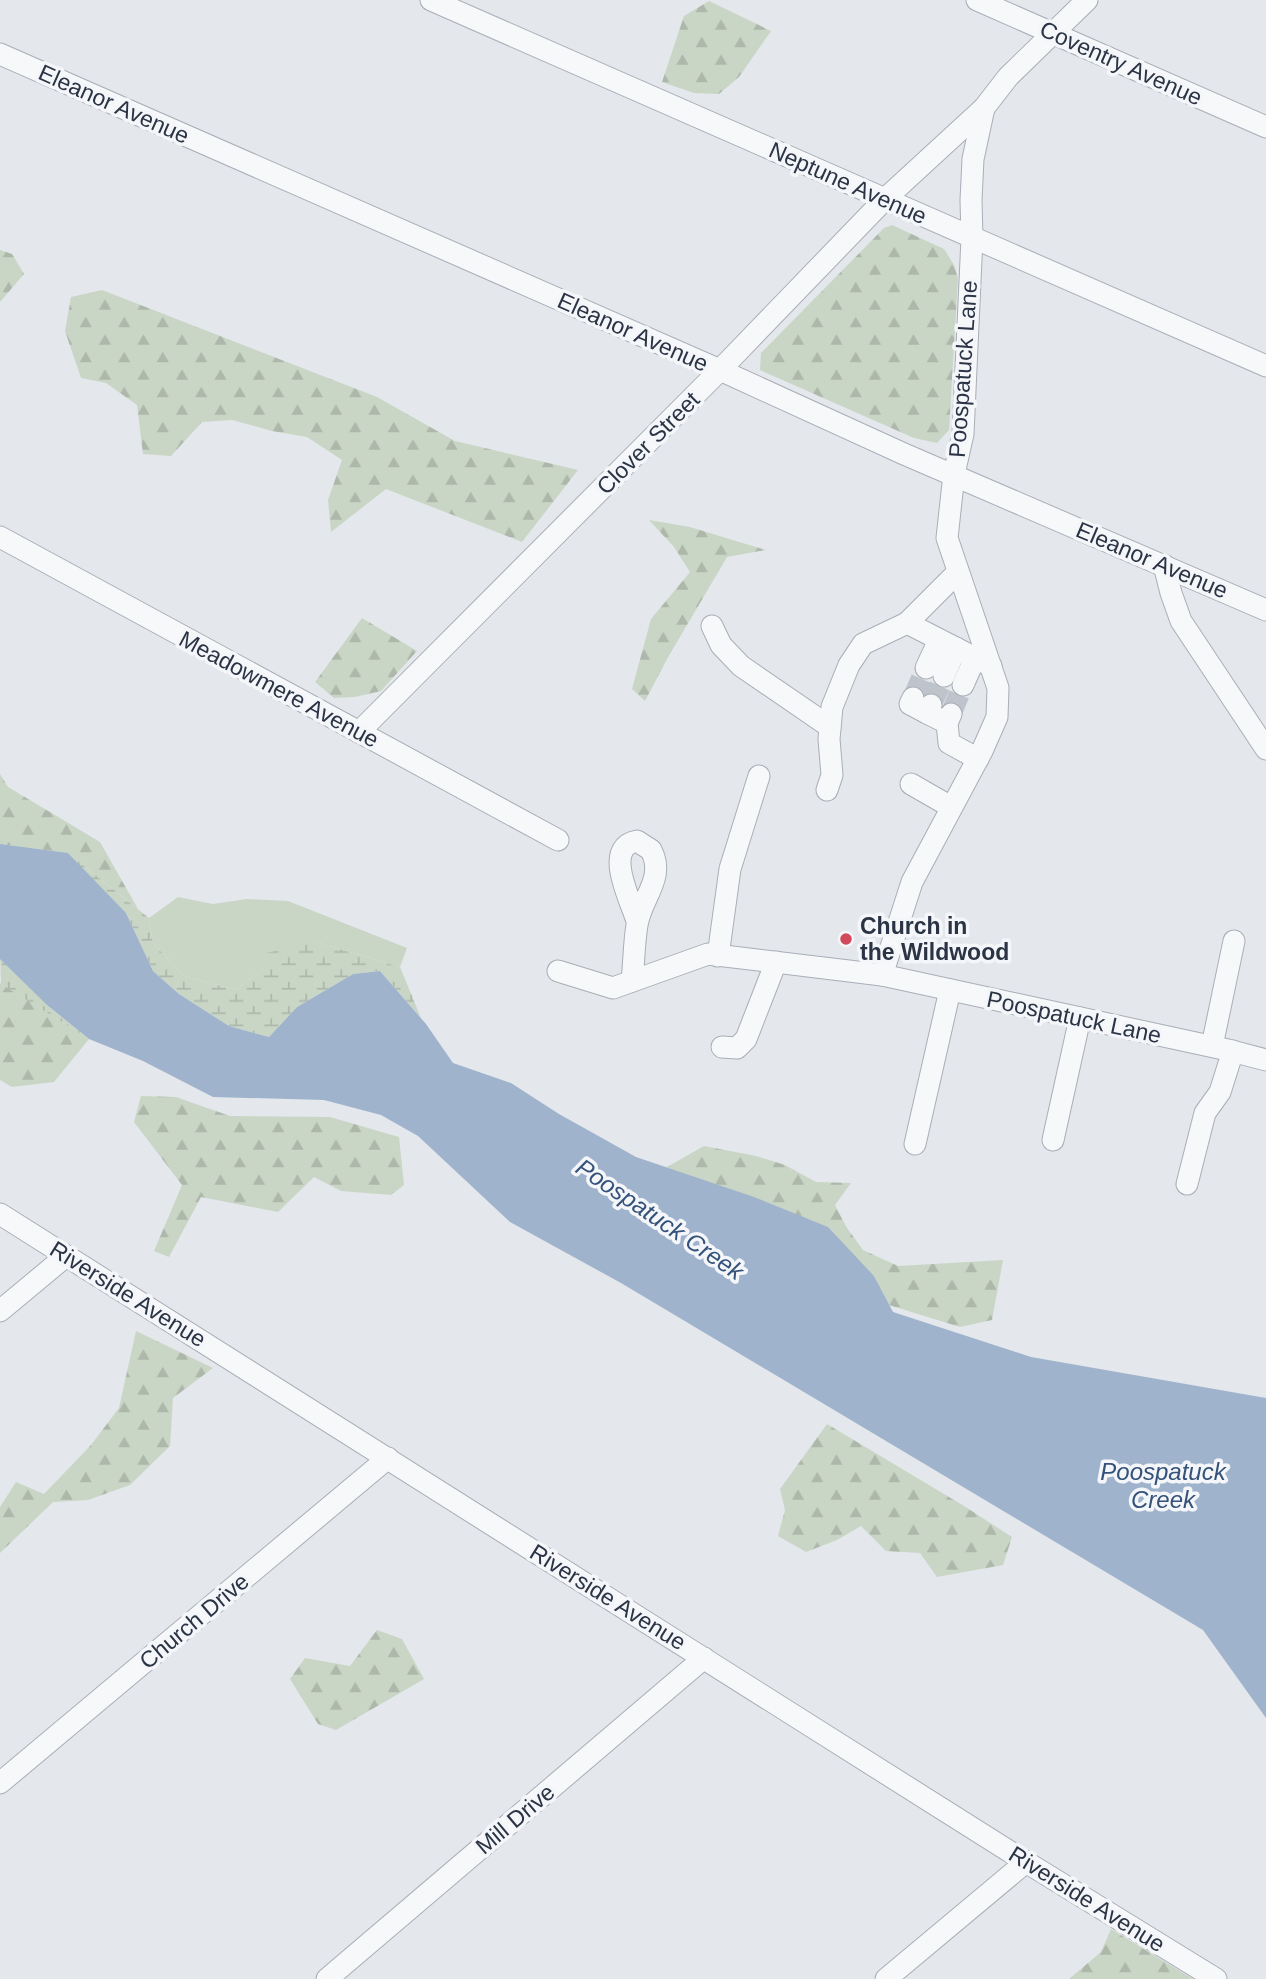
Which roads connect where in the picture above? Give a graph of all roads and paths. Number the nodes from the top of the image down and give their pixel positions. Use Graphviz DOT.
graph roads {
  1 [pos="431,0"];
  2 [pos="977,0"];
  3 [pos="1087,0"];
  4 [pos="1053,33"];
  5 [pos="0,54"];
  6 [pos="984,108"];
  7 [pos="1266,127"];
  8 [pos="885,199"];
  9 [pos="972,238"];
  10 [pos="1266,366"];
  11 [pos="720,370"];
  12 [pos="954,474"];
  13 [pos="0,537"];
  14 [pos="1164,565"];
  15 [pos="958,572"];
  16 [pos="1266,610"];
  17 [pos="907,623"];
  18 [pos="712,626"];
  19 [pos="965,653"];
  20 [pos="924,705"];
  21 [pos="830,727"];
  22 [pos="359,732"];
  23 [pos="1266,749"];
  24 [pos="978,759"];
  25 [pos="759,776"];
  26 [pos="911,784"];
  27 [pos="827,790"];
  28 [pos="951,807"];
  29 [pos="558,840"];
  30 [pos="637,921"];
  31 [pos="1234,942"];
  32 [pos="713,955"];
  33 [pos="776,962"];
  34 [pos="558,971"];
  35 [pos="882,975"];
  36 [pos="632,981"];
  37 [pos="950,990"];
  38 [pos="1080,1018"];
  39 [pos="1212,1046"];
  40 [pos="722,1047"];
  41 [pos="1233,1051"];
  42 [pos="1266,1060"];
  43 [pos="1053,1140"];
  44 [pos="915,1144"];
  45 [pos="1187,1184"];
  46 [pos="0,1214"];
  47 [pos="66,1256"];
  48 [pos="0,1311"];
  49 [pos="388,1458"];
  50 [pos="704,1658"];
  51 [pos="0,1783"];
  52 [pos="1026,1862"];
  53 [pos="327,1979"];
  54 [pos="886,1979"];
  55 [pos="1216,1979"];
  1 -- 8 [label="street, Neptune Avenue"];
  2 -- 4 [label="street, Coventry Avenue"];
  3 -- 4 [label="street"];
  4 -- 6 [label="street, Clover Street"];
  4 -- 7 [label="street, Coventry Avenue"];
  5 -- 11 [label="street, Eleanor Avenue"];
  6 -- 8 [label="street, Clover Street"];
  6 -- 9 [label="street, Poospatuck Lane"];
  8 -- 9 [label="street, Neptune Avenue"];
  8 -- 11 [label="street, Clover Street"];
  9 -- 10 [label="street, Neptune Avenue"];
  9 -- 12 [label="street, Poospatuck Lane"];
  11 -- 12 [label="street, Eleanor Avenue"];
  11 -- 22 [label="street, Clover Street"];
  12 -- 14 [label="street, Eleanor Avenue"];
  12 -- 15 [label="street, Poospatuck Lane"];
  13 -- 22 [label="street, Meadowmere Avenue"];
  14 -- 16 [label="street, Eleanor Avenue"];
  14 -- 23 [label="street"];
  15 -- 17 [label="street"];
  15 -- 19 [label="street, Poospatuck Lane"];
  17 -- 19 [label="street"];
  17 -- 21 [label="street"];
  18 -- 21 [label="street"];
  19 -- 19 [label="street"];
  19 -- 24 [label="street, Poospatuck Lane"];
  20 -- 24 [label="street"];
  21 -- 27 [label="street"];
  22 -- 29 [label="street, Meadowmere Avenue"];
  24 -- 28 [label="street, Poospatuck Lane"];
  25 -- 32 [label="street"];
  26 -- 28 [label="street"];
  28 -- 35 [label="street, Poospatuck Lane"];
  30 -- 36 [label="street"];
  31 -- 39 [label="street"];
  32 -- 33 [label="street, Poospatuck Lane"];
  32 -- 36 [label="street, Poospatuck Lane"];
  33 -- 35 [label="street, Poospatuck Lane"];
  33 -- 40 [label="street"];
  34 -- 36 [label="street, Poospatuck Lane"];
  35 -- 37 [label="street, Poospatuck Lane"];
  37 -- 38 [label="street, Poospatuck Lane"];
  37 -- 44 [label="street"];
  38 -- 39 [label="street, Poospatuck Lane"];
  38 -- 43 [label="street"];
  39 -- 41 [label="street, Poospatuck Lane"];
  41 -- 42 [label="street, Poospatuck Lane"];
  41 -- 45 [label="street"];
  46 -- 47 [label="street, Riverside Avenue"];
  47 -- 48 [label="street"];
  47 -- 49 [label="street, Riverside Avenue"];
  49 -- 50 [label="street, Riverside Avenue"];
  49 -- 51 [label="street, Church Drive"];
  50 -- 52 [label="street, Riverside Avenue"];
  50 -- 53 [label="street, Mill Drive"];
  52 -- 54 [label="street"];
  52 -- 55 [label="street, Riverside Avenue"];
}
